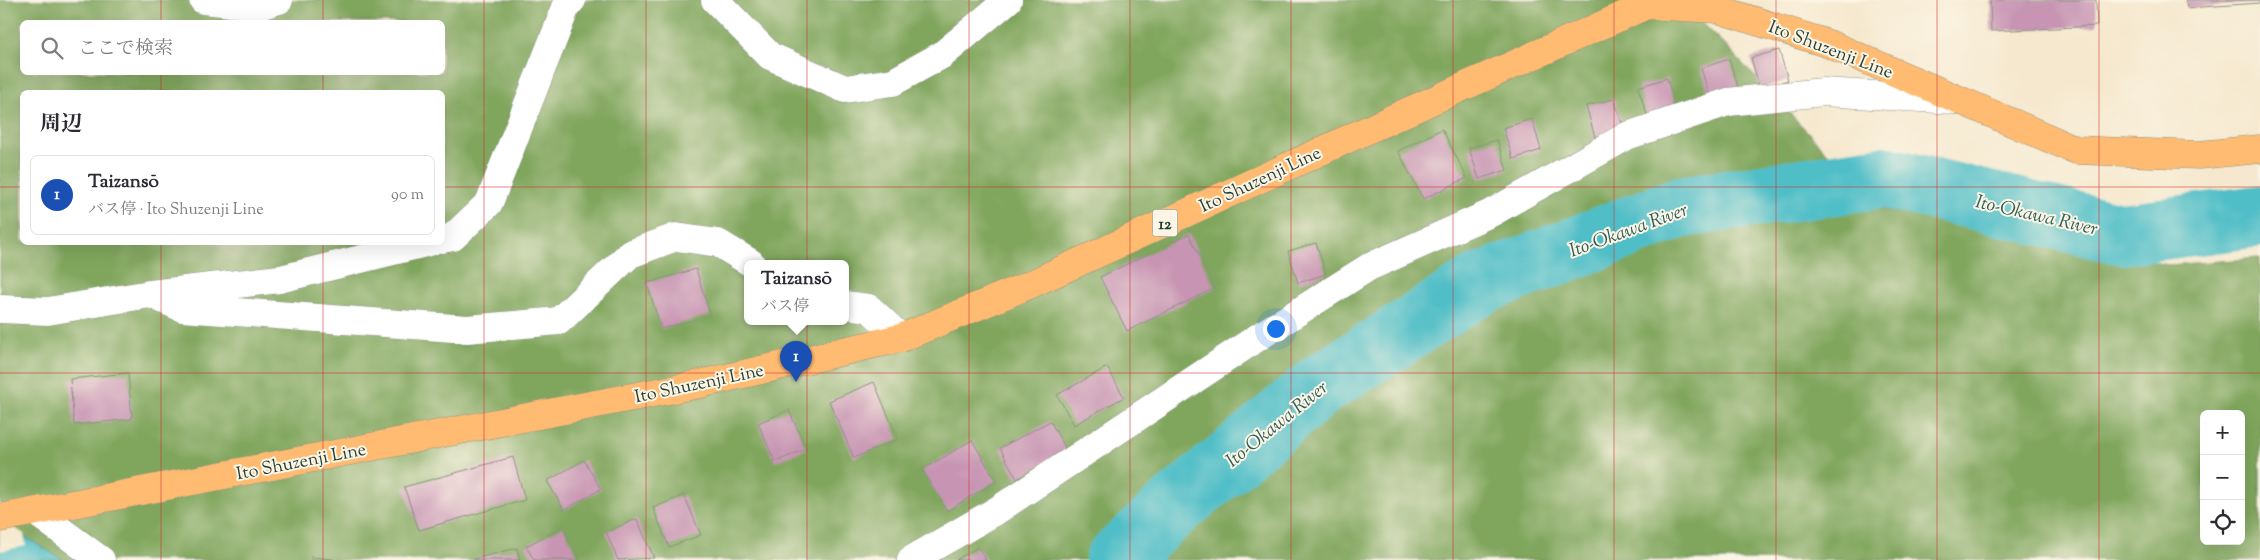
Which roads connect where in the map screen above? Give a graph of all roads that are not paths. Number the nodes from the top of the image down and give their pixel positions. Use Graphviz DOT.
graph roads {
  1 [pos="203,0"];
  2 [pos="279,0"];
  3 [pos="572,0"];
  4 [pos="715,0"];
  5 [pos="1008,0"];
  6 [pos="1650,3"];
  7 [pos="1958,100"];
  8 [pos="2260,149"];
  9 [pos="445,238"];
  10 [pos="418,245"];
  11 [pos="746,260"];
  12 [pos="150,294"];
  13 [pos="849,306"];
  14 [pos="0,309"];
  15 [pos="901,338"];
  16 [pos="37,513"];
  17 [pos="0,518"];
  18 [pos="101,560"];
  19 [pos="911,560"];
  1 -- 2 [label="street"];
  3 -- 9 [label="street"];
  4 -- 5 [label="street"];
  6 -- 7 [label="main road, Ito Shuzenji Line / 12"];
  6 -- 15 [label="main road, Ito Shuzenji Line / 12"];
  7 -- 8 [label="main road, Ito Shuzenji Line / 12"];
  7 -- 19 [label="street"];
  10 -- 12 [label="street"];
  11 -- 12 [label="street"];
  12 -- 14 [label="street"];
  13 -- 15 [label="street"];
  15 -- 16 [label="main road, Ito Shuzenji Line / 12"];
  16 -- 17 [label="main road, 12"];
  16 -- 18 [label="street"];
}
